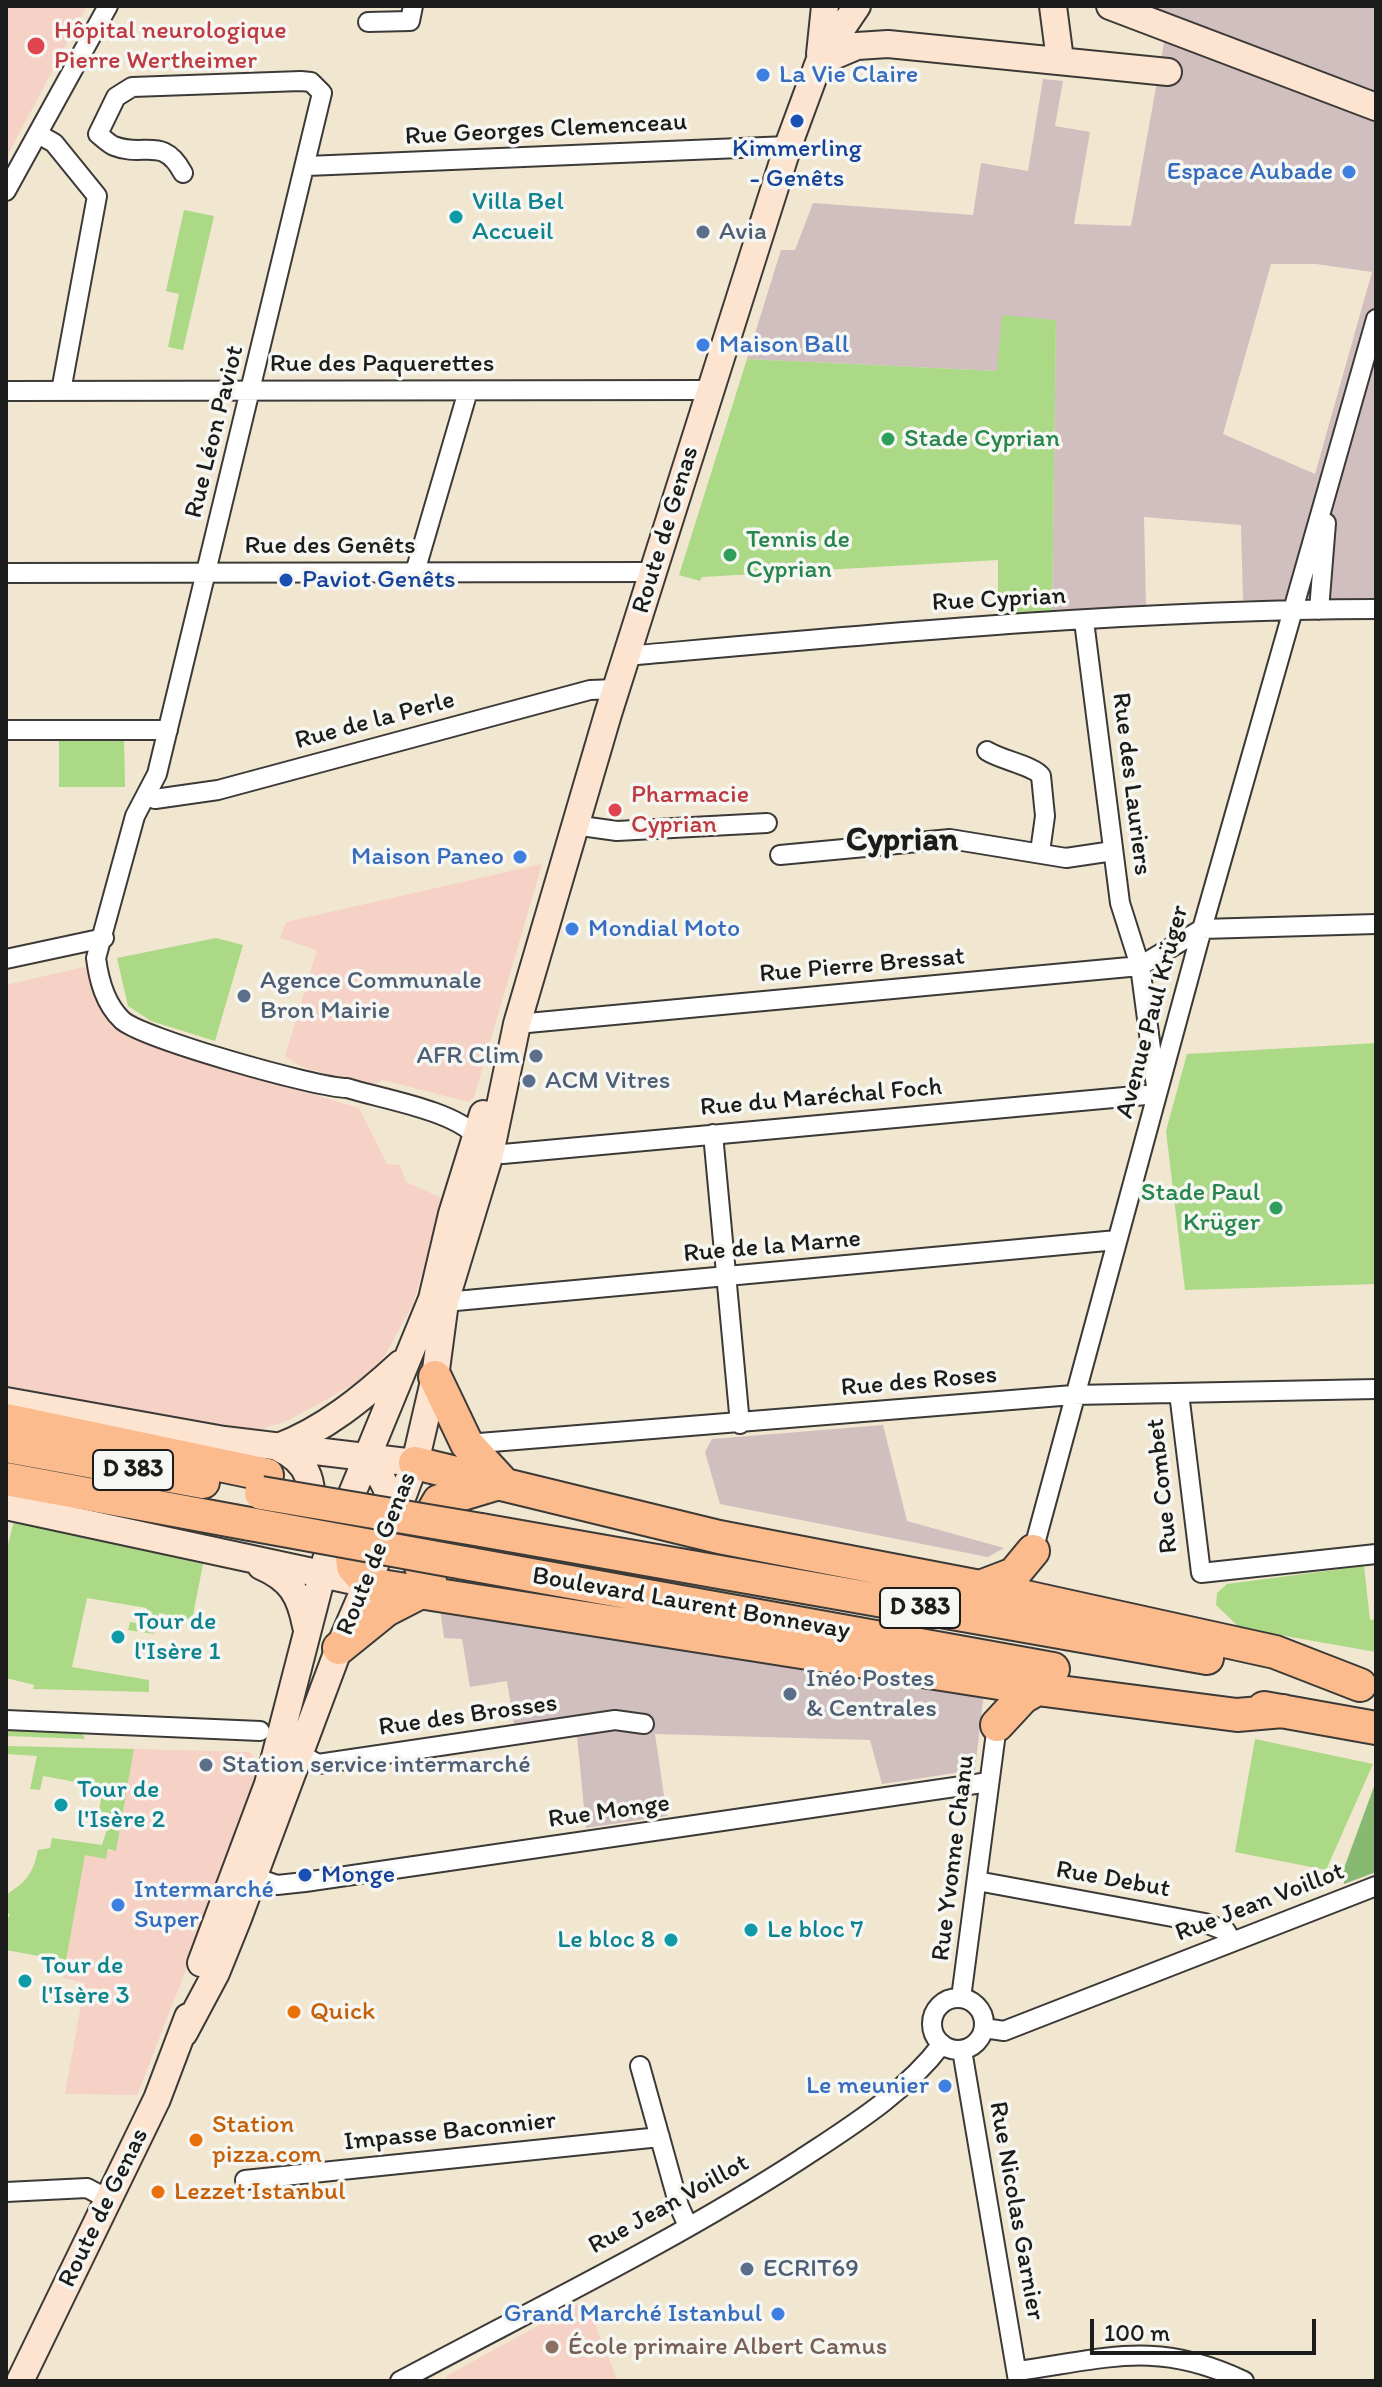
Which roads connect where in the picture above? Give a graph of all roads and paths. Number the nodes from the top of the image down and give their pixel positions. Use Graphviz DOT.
graph roads {
  1 [pos="108,6"];
  2 [pos="413,6"];
  3 [pos="825,6"];
  4 [pos="1110,6"];
  5 [pos="848,9"];
  6 [pos="1054,11"];
  7 [pos="368,22"];
  8 [pos="888,44"];
  9 [pos="1050,59"];
  10 [pos="819,62"];
  11 [pos="1168,72"];
  12 [pos="1376,107"];
  13 [pos="38,134"];
  14 [pos="788,146"];
  15 [pos="307,166"];
  16 [pos="183,173"];
  17 [pos="6,191"];
  18 [pos="1376,319"];
  19 [pos="252,389"];
  20 [pos="709,390"];
  21 [pos="6,391"];
  22 [pos="61,391"];
  23 [pos="468,391"];
  24 [pos="1329,489"];
  25 [pos="208,570"];
  26 [pos="415,572"];
  27 [pos="654,572"];
  28 [pos="6,573"];
  29 [pos="1376,609"];
  30 [pos="1295,610"];
  31 [pos="1319,610"];
  32 [pos="1084,621"];
  33 [pos="627,656"];
  34 [pos="616,689"];
  35 [pos="6,730"];
  36 [pos="168,730"];
  37 [pos="987,751"];
  38 [pos="147,796"];
  39 [pos="767,823"];
  40 [pos="574,825"];
  41 [pos="1113,851"];
  42 [pos="1040,852"];
  43 [pos="780,855"];
  44 [pos="1376,924"];
  45 [pos="1202,929"];
  46 [pos="104,938"];
  47 [pos="6,959"];
  48 [pos="1140,966"];
  49 [pos="517,1024"];
  50 [pos="1157,1094"];
  51 [pos="713,1134"];
  52 [pos="484,1141"];
  53 [pos="452,1214"];
  54 [pos="1117,1240"];
  55 [pos="465,1241"];
  56 [pos="727,1278"];
  57 [pos="439,1300"];
  58 [pos="407,1358"];
  59 [pos="435,1377"];
  60 [pos="1376,1389"];
  61 [pos="1179,1393"];
  62 [pos="1073,1395"];
  63 [pos="6,1401"];
  64 [pos="6,1420"];
  65 [pos="740,1424"];
  66 [pos="467,1444"];
  67 [pos="6,1446"];
  68 [pos="365,1457"];
  69 [pos="415,1463"];
  70 [pos="269,1472"];
  71 [pos="6,1479"];
  72 [pos="502,1482"];
  73 [pos="347,1500"];
  74 [pos="6,1506"];
  75 [pos="395,1523"];
  76 [pos="145,1533"];
  77 [pos="1033,1551"];
  78 [pos="1376,1554"];
  79 [pos="236,1555"];
  80 [pos="321,1573"];
  81 [pos="368,1584"];
  82 [pos="980,1587"];
  83 [pos="433,1594"];
  84 [pos="1057,1605"];
  85 [pos="307,1628"];
  86 [pos="339,1648"];
  87 [pos="976,1679"];
  88 [pos="1368,1687"];
  89 [pos="1037,1689"];
  90 [pos="1283,1711"];
  91 [pos="6,1720"];
  92 [pos="644,1724"];
  93 [pos="997,1725"];
  94 [pos="1376,1728"];
  95 [pos="280,1743"];
  96 [pos="989,1782"];
  97 [pos="246,1874"];
  98 [pos="977,1881"];
  99 [pos="1376,1886"];
  100 [pos="1232,1942"];
  101 [pos="961,1998"];
  102 [pos="984,2028"];
  103 [pos="942,2044"];
  104 [pos="962,2050"];
  105 [pos="640,2066"];
  106 [pos="660,2137"];
  107 [pos="245,2180"];
  108 [pos="6,2192"];
  109 [pos="108,2199"];
  110 [pos="688,2226"];
  111 [pos="1018,2376"];
  112 [pos="20,2381"];
  113 [pos="400,2381"];
  114 [pos="1244,2381"];
  1 -- 13 [label="street"];
  2 -- 7 [label="street"];
  3 -- 10 [label="main road"];
  4 -- 12 [label="main road"];
  5 -- 8 [label="main road"];
  5 -- 10 [label="main road, Route de Genas"];
  6 -- 9 [label="main road"];
  8 -- 9 [label="main road"];
  8 -- 10 [label="main road"];
  9 -- 11 [label="main road"];
  10 -- 14 [label="main road, Route de Genas"];
  13 -- 17 [label="street"];
  13 -- 22 [label="street"];
  14 -- 15 [label="street, Rue Georges Clemenceau"];
  14 -- 20 [label="main road, Route de Genas"];
  15 -- 16 [label="street, Rue Léon Paviot"];
  15 -- 19 [label="street, Rue Léon Paviot"];
  18 -- 24 [label="street, Avenue Paul Krüger"];
  19 -- 22 [label="street, Rue des Paquerettes"];
  19 -- 23 [label="street, Rue des Paquerettes"];
  19 -- 25 [label="street, Rue Léon Paviot"];
  20 -- 23 [label="street, Rue des Paquerettes"];
  20 -- 27 [label="main road, Route de Genas"];
  21 -- 22 [label="street, Rue des Paquerettes"];
  23 -- 26 [label="street"];
  24 -- 30 [label="street, Avenue Paul Krüger"];
  24 -- 31 [label="street, Avenue Paul Krüger"];
  25 -- 26 [label="street, Rue des Genêts"];
  25 -- 28 [label="street, Rue des Genêts"];
  25 -- 36 [label="street, Rue Léon Paviot"];
  26 -- 27 [label="street, Rue des Genêts"];
  27 -- 33 [label="main road, Route de Genas"];
  29 -- 31 [label="street, Rue Cyprian"];
  30 -- 31 [label="street, Rue Cyprian"];
  30 -- 32 [label="street, Rue Cyprian"];
  30 -- 45 [label="street, Avenue Paul Krüger"];
  32 -- 33 [label="street, Rue Cyprian"];
  32 -- 41 [label="street, Rue des Lauriers"];
  33 -- 34 [label="main road, Route de Genas"];
  34 -- 38 [label="street, Rue de la Perle"];
  34 -- 40 [label="main road, Route de Genas"];
  35 -- 36 [label="street"];
  36 -- 38 [label="street, Rue Léon Paviot"];
  37 -- 42 [label="street"];
  38 -- 46 [label="street, Rue Léon Paviot"];
  39 -- 40 [label="street"];
  40 -- 49 [label="main road, Route de Genas"];
  41 -- 42 [label="street"];
  41 -- 48 [label="street, Rue des Lauriers"];
  42 -- 43 [label="street"];
  44 -- 45 [label="street"];
  45 -- 48 [label="street, Rue Pierre Bressat"];
  45 -- 50 [label="street, Avenue Paul Krüger"];
  46 -- 47 [label="street"];
  46 -- 52 [label="street, Rue Léon Paviot"];
  48 -- 49 [label="street, Rue Pierre Bressat"];
  48 -- 50 [label="street, Rue des Lauriers"];
  49 -- 52 [label="main road, Route de Genas"];
  50 -- 51 [label="street, Rue du Maréchal Foch"];
  50 -- 54 [label="street, Avenue Paul Krüger"];
  51 -- 52 [label="street, Rue du Maréchal Foch"];
  51 -- 56 [label="street"];
  52 -- 53 [label="main road, Route de Genas"];
  52 -- 55 [label="main road, Route de Genas"];
  53 -- 55 [label="street"];
  53 -- 57 [label="main road, Route de Genas"];
  54 -- 56 [label="street, Rue de la Marne"];
  54 -- 62 [label="street, Avenue Paul Krüger"];
  55 -- 57 [label="main road, Route de Genas"];
  56 -- 57 [label="street, Rue de la Marne"];
  56 -- 65 [label="street"];
  57 -- 58 [label="main road, Route de Genas"];
  57 -- 59 [label="main road, Route de Genas"];
  58 -- 68 [label="main road, Route de Genas"];
  58 -- 70 [label="main road"];
  59 -- 66 [label="highway"];
  59 -- 69 [label="main road, Route de Genas"];
  60 -- 61 [label="street, Rue des Roses"];
  61 -- 62 [label="street, Rue des Roses"];
  61 -- 78 [label="street, Rue Combet"];
  62 -- 65 [label="street, Rue des Roses"];
  62 -- 77 [label="street, Avenue Paul Krüger"];
  63 -- 70 [label="main road"];
  64 -- 70 [label="highway"];
  65 -- 66 [label="street, Rue des Roses"];
  66 -- 72 [label="highway"];
  67 -- 70 [label="highway, D 383"];
  68 -- 69 [label="main road"];
  68 -- 70 [label="main road"];
  68 -- 73 [label="main road, Route de Genas"];
  68 -- 75 [label="main road"];
  69 -- 72 [label="highway"];
  69 -- 75 [label="main road, Route de Genas"];
  70 -- 75 [label="highway, Boulevard Laurent Bonnevay"];
  70 -- 76 [label="main road"];
  71 -- 90 [label="highway, Boulevard Laurent Bonnevay / D 383, bridge"];
  72 -- 82 [label="highway"];
  72 -- 83 [label="highway"];
  73 -- 80 [label="main road, Route de Genas"];
  73 -- 81 [label="highway"];
  74 -- 76 [label="main road"];
  75 -- 81 [label="main road, Route de Genas"];
  75 -- 88 [label="highway, Boulevard Laurent Bonnevay / D 383, bridge"];
  76 -- 79 [label="main road"];
  77 -- 82 [label="highway"];
  77 -- 84 [label="highway"];
  79 -- 80 [label="main road"];
  79 -- 85 [label="main road"];
  80 -- 81 [label="main road"];
  80 -- 85 [label="main road, Route de Genas"];
  81 -- 83 [label="highway"];
  81 -- 86 [label="main road, Route de Genas"];
  82 -- 84 [label="highway"];
  83 -- 86 [label="highway"];
  83 -- 87 [label="highway"];
  84 -- 88 [label="highway"];
  85 -- 95 [label="main road, Route de Genas"];
  86 -- 95 [label="main road, Route de Genas"];
  87 -- 89 [label="highway"];
  87 -- 93 [label="highway"];
  89 -- 90 [label="highway"];
  89 -- 93 [label="highway"];
  90 -- 94 [label="highway, Boulevard Laurent Bonnevay / D 383"];
  91 -- 95 [label="street, Rue des Brosses"];
  92 -- 95 [label="street, Rue des Brosses"];
  93 -- 96 [label="street, Rue Yvonne Chanu"];
  95 -- 97 [label="main road, Route de Genas"];
  96 -- 97 [label="street, Rue Monge"];
  96 -- 98 [label="street, Rue Yvonne Chanu"];
  97 -- 109 [label="main road, Route de Genas"];
  98 -- 100 [label="street, Rue Debut"];
  98 -- 101 [label="street, Rue Yvonne Chanu"];
  99 -- 100 [label="street, Rue Jean Voillot"];
  100 -- 102 [label="street, Rue Jean Voillot"];
  101 -- 102 [label="street"];
  101 -- 103 [label="street"];
  102 -- 104 [label="street"];
  103 -- 104 [label="street"];
  103 -- 110 [label="street, Rue Jean Voillot"];
  104 -- 111 [label="street, Rue Nicolas Garnier"];
  105 -- 106 [label="street"];
  106 -- 107 [label="street, Impasse Baconnier"];
  106 -- 110 [label="street"];
  108 -- 109 [label="street"];
  109 -- 112 [label="main road, Route de Genas"];
  110 -- 113 [label="street, Rue Jean Voillot"];
  111 -- 114 [label="street"];
}
